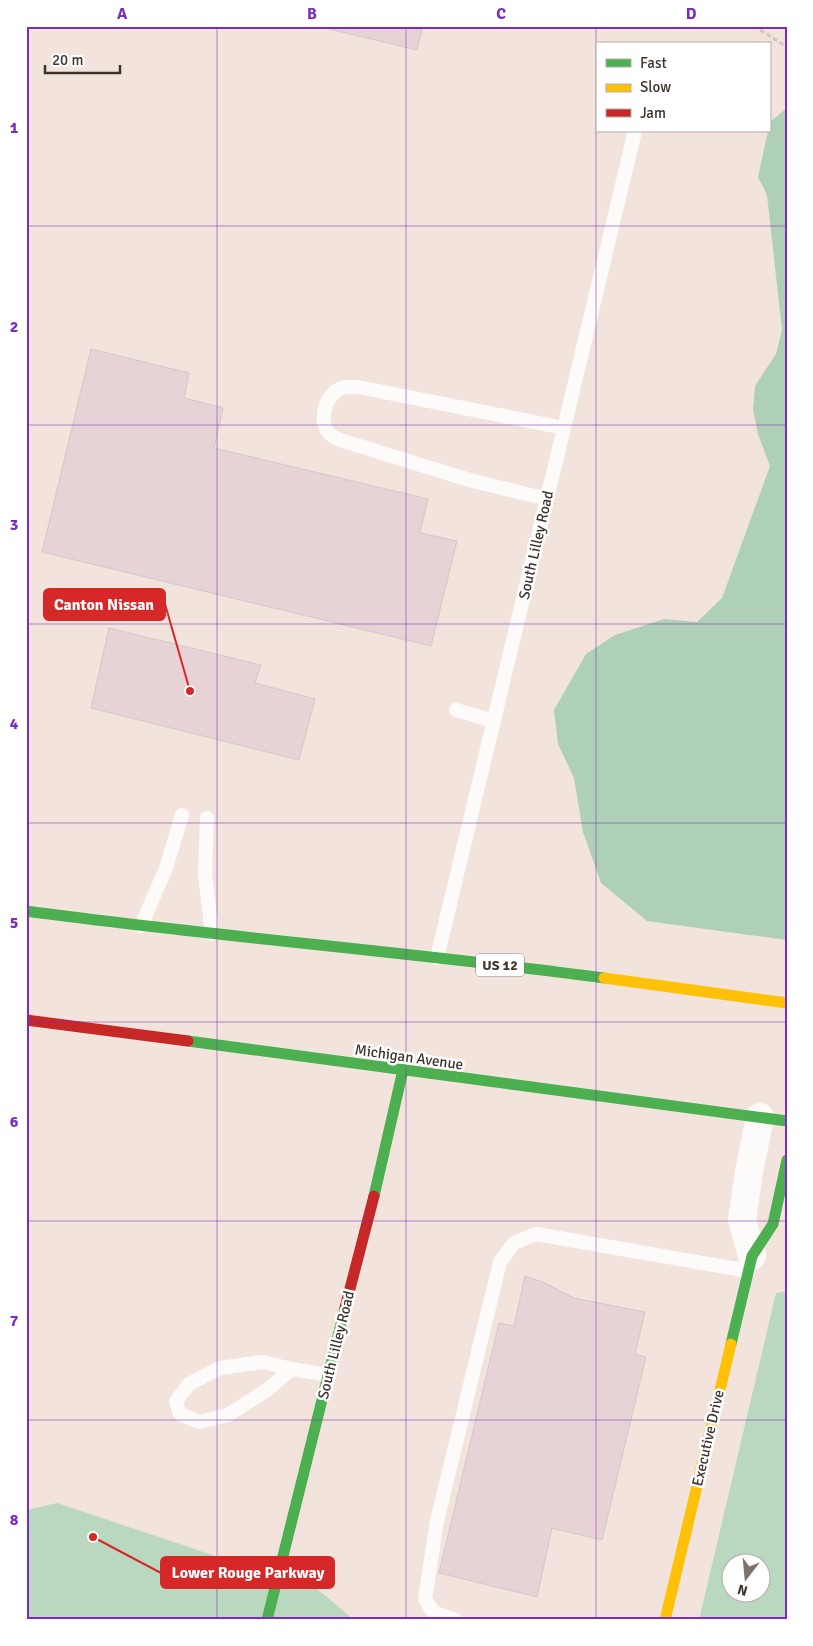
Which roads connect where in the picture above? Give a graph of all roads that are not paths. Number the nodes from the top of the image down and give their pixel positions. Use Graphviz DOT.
graph roads {
  1 [pos="635,132"];
  2 [pos="564,428"];
  3 [pos="547,498"];
  4 [pos="456,710"];
  5 [pos="494,721"];
  6 [pos="182,815"];
  7 [pos="207,818"];
  8 [pos="26,911"];
  9 [pos="141,926"];
  10 [pos="212,934"];
  11 [pos="437,958"];
  12 [pos="787,1003"];
  13 [pos="26,1020"];
  14 [pos="403,1070"];
  15 [pos="760,1117"];
  16 [pos="787,1121"];
  17 [pos="787,1160"];
  18 [pos="750,1263"];
  19 [pos="292,1369"];
  20 [pos="328,1375"];
  21 [pos="267,1620"];
  22 [pos="456,1620"];
  23 [pos="665,1620"];
  1 -- 2 [label="lane, South Lilley Road"];
  2 -- 3 [label="lane, South Lilley Road"];
  2 -- 3 [label="lane"];
  3 -- 5 [label="lane, South Lilley Road"];
  4 -- 5 [label="lane"];
  5 -- 11 [label="lane, South Lilley Road"];
  6 -- 9 [label="lane"];
  7 -- 10 [label="lane"];
  8 -- 9 [label="main road, US 12"];
  9 -- 10 [label="main road, US 12"];
  10 -- 11 [label="main road, US 12"];
  11 -- 12 [label="main road, US 12"];
  13 -- 14 [label="main road, Michigan Avenue"];
  14 -- 15 [label="main road, Michigan Avenue"];
  14 -- 20 [label="main road, South Lilley Road"];
  15 -- 16 [label="main road, Michigan Avenue"];
  15 -- 18 [label="street, Executive Drive"];
  17 -- 18 [label="main road, Executive Drive"];
  18 -- 22 [label="lane"];
  18 -- 23 [label="main road, Executive Drive"];
  19 -- 19 [label="lane"];
  19 -- 20 [label="lane"];
  20 -- 21 [label="main road, South Lilley Road"];
}
